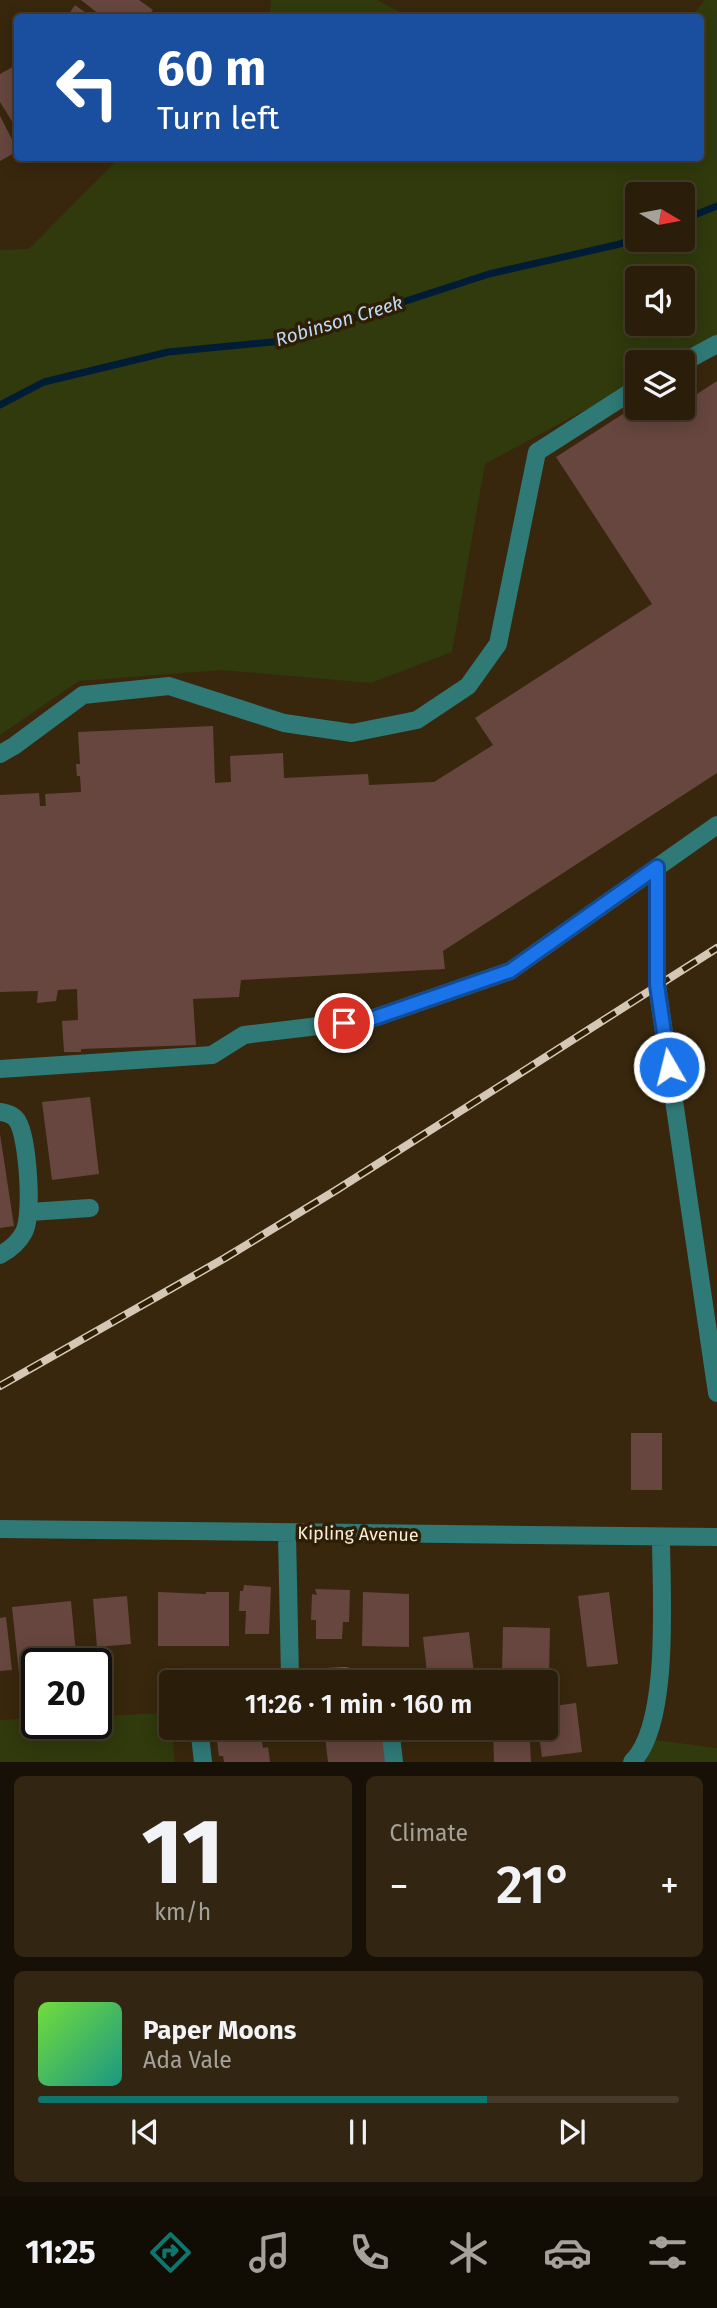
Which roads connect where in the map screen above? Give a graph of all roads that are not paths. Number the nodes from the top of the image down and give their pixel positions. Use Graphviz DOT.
graph roads {
  1 [pos="717,344"];
  2 [pos="695,356"];
  3 [pos="625,396"];
  4 [pos="0,754"];
  5 [pos="717,825"];
  6 [pos="657,867"];
  7 [pos="0,1069"];
  8 [pos="0,1112"];
  9 [pos="90,1208"];
  10 [pos="30,1212"];
  11 [pos="0,1255"];
  12 [pos="717,1393"];
  13 [pos="0,1529"];
  14 [pos="287,1534"];
  15 [pos="661,1537"];
  16 [pos="717,1537"];
  17 [pos="290,1670"];
  18 [pos="200,1740"];
  19 [pos="391,1740"];
  20 [pos="203,1762"];
  21 [pos="394,1762"];
  22 [pos="632,1762"];
  1 -- 2 [label="street"];
  3 -- 4 [label="street"];
  5 -- 6 [label="street"];
  6 -- 7 [label="street"];
  6 -- 12 [label="street"];
  8 -- 10 [label="street"];
  9 -- 10 [label="street"];
  10 -- 11 [label="street"];
  13 -- 14 [label="street, Kipling Avenue"];
  14 -- 15 [label="street, Kipling Avenue"];
  14 -- 17 [label="street"];
  15 -- 16 [label="street, Kipling Avenue"];
  15 -- 22 [label="street"];
  18 -- 20 [label="street"];
  19 -- 21 [label="street"];
}
